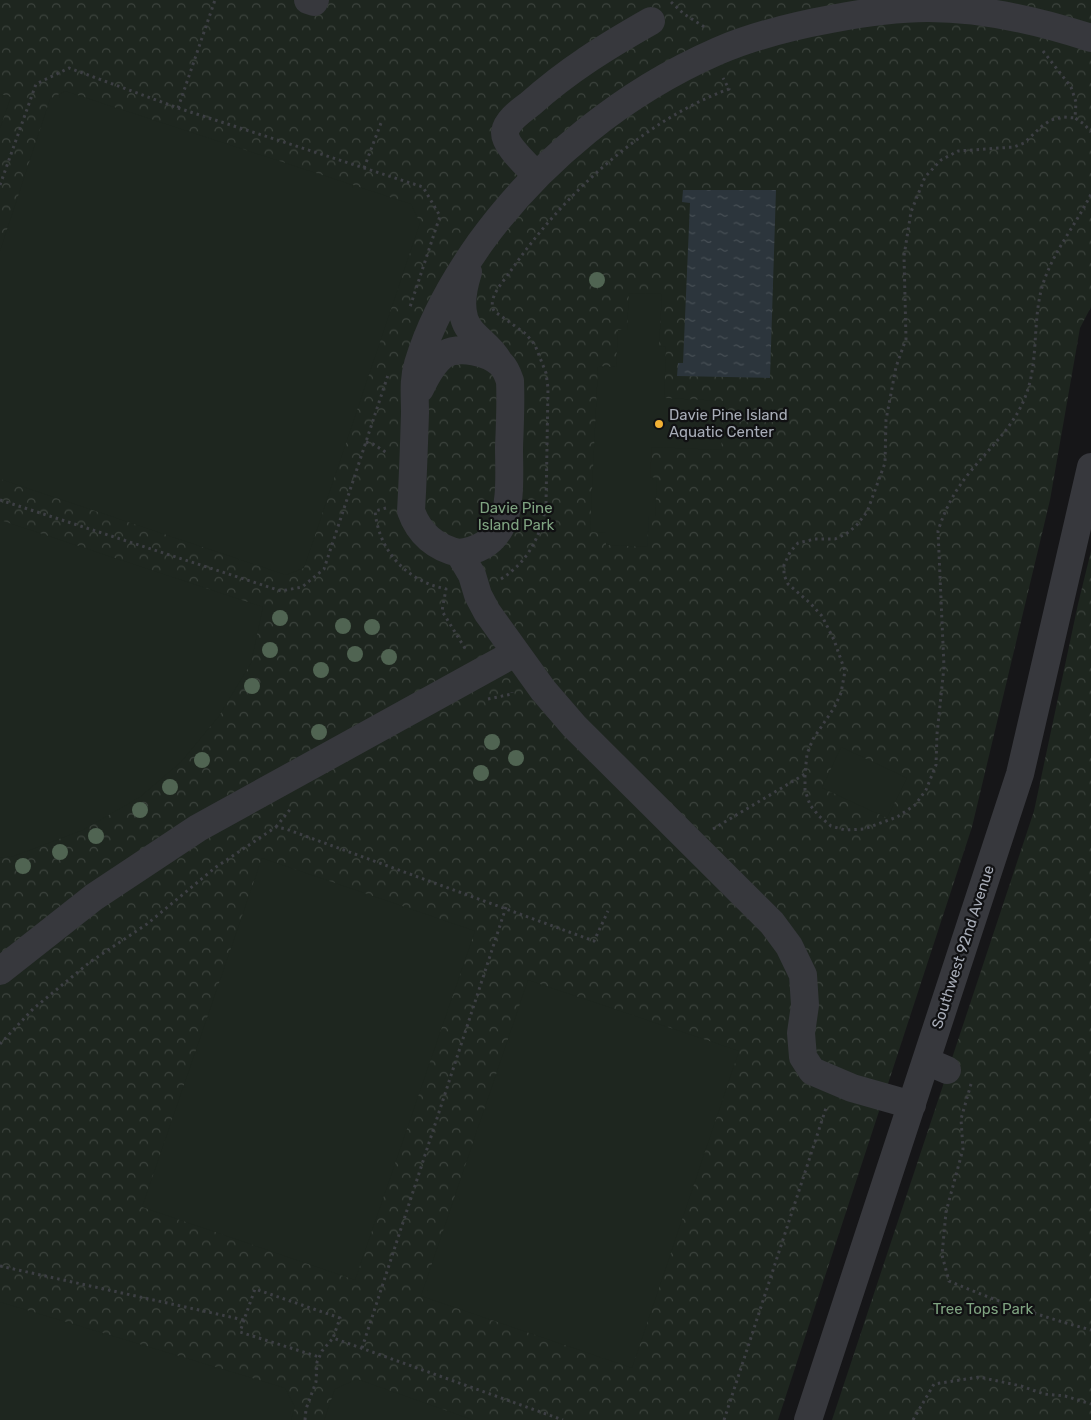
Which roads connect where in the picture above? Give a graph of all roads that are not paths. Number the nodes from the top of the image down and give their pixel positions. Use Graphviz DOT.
graph roads {
  1 [pos="308,0"];
  2 [pos="315,0"];
  3 [pos="651,21"];
  4 [pos="1091,38"];
  5 [pos="536,175"];
  6 [pos="475,251"];
  7 [pos="500,364"];
  8 [pos="415,407"];
  9 [pos="1091,467"];
  10 [pos="459,553"];
  11 [pos="515,653"];
  12 [pos="0,971"];
  13 [pos="912,1105"];
  14 [pos="808,1420"];
  1 -- 2 [label="street"];
  3 -- 5 [label="street"];
  4 -- 5 [label="street"];
  5 -- 6 [label="street"];
  6 -- 7 [label="street"];
  6 -- 8 [label="street"];
  7 -- 8 [label="street"];
  7 -- 10 [label="street"];
  8 -- 10 [label="street"];
  9 -- 13 [label="street, Southwest 92nd Avenue"];
  10 -- 11 [label="street"];
  11 -- 12 [label="street"];
  11 -- 13 [label="street"];
  13 -- 14 [label="street, Southwest 92nd Avenue"];
}
